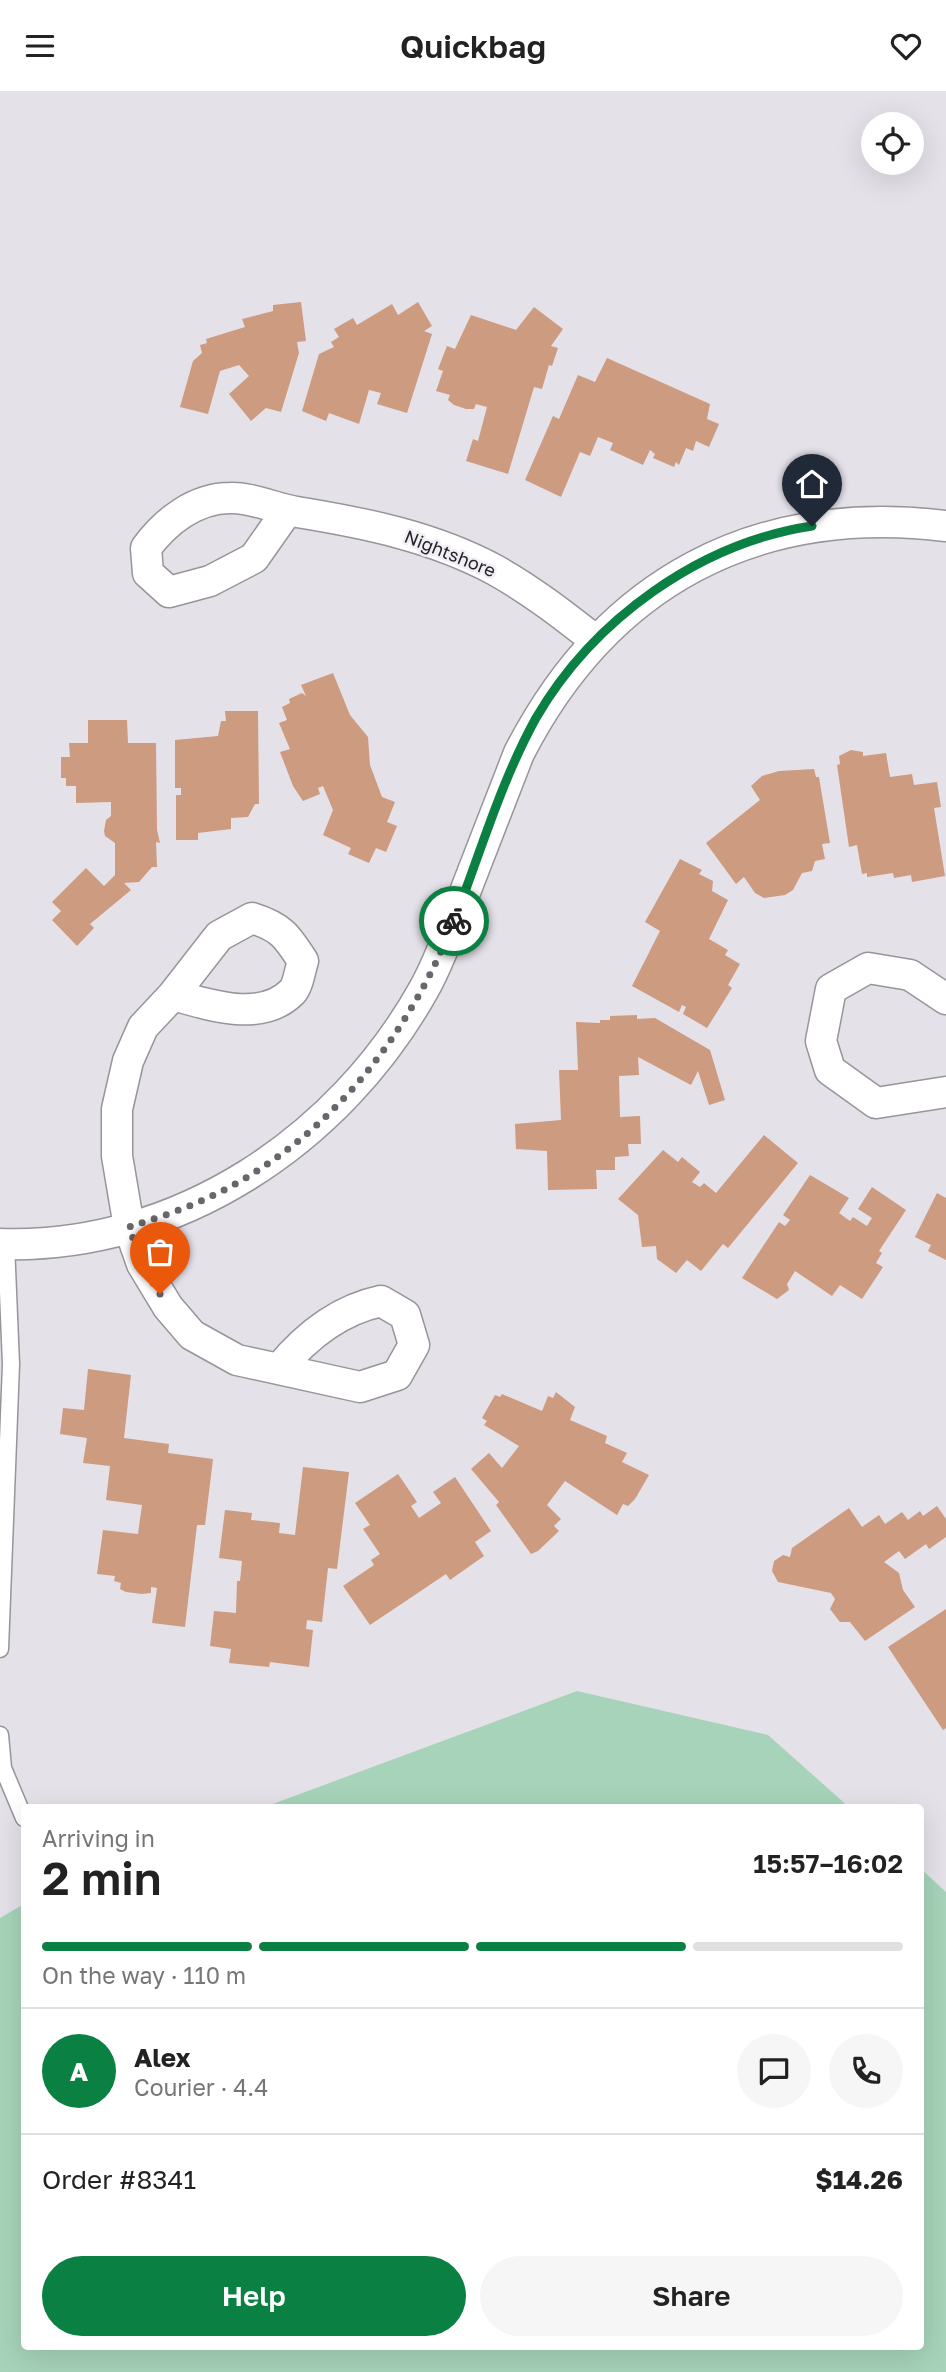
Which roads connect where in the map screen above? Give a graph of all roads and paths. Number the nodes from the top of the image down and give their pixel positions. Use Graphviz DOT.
graph roads {
  1 [pos="287,511"];
  2 [pos="946,526"];
  3 [pos="595,640"];
  4 [pos="173,995"];
  5 [pos="946,999"];
  6 [pos="946,1092"];
  7 [pos="129,1227"];
  8 [pos="3,1244"];
  9 [pos="279,1369"];
  10 [pos="0,1649"];
  11 [pos="0,1735"];
  12 [pos="21,1811"];
  1 -- 3 [label="street, Nightshore"];
  2 -- 3 [label="street"];
  3 -- 7 [label="street"];
  4 -- 7 [label="street"];
  5 -- 6 [label="street"];
  7 -- 8 [label="street"];
  7 -- 9 [label="street"];
  8 -- 10 [label="lane"];
  11 -- 12 [label="lane"];
}
